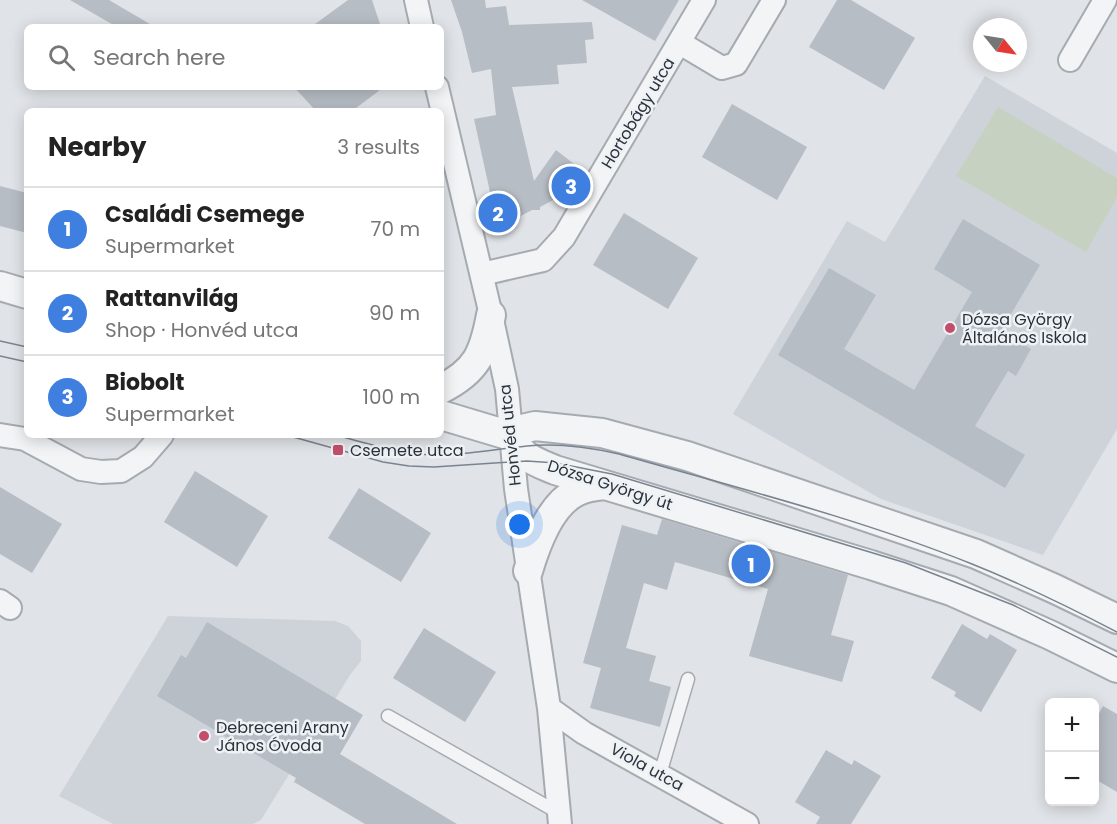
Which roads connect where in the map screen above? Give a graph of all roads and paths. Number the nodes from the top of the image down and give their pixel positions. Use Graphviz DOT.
graph roads {
  1 [pos="416,0"];
  2 [pos="704,0"];
  3 [pos="774,0"];
  4 [pos="1105,0"];
  5 [pos="421,24"];
  6 [pos="680,43"];
  7 [pos="1070,60"];
  8 [pos="438,90"];
  9 [pos="442,108"];
  10 [pos="444,116"];
  11 [pos="482,274"];
  12 [pos="0,286"];
  13 [pos="24,293"];
  14 [pos="491,315"];
  15 [pos="444,386"];
  16 [pos="444,416"];
  17 [pos="0,435"];
  18 [pos="511,436"];
  19 [pos="159,438"];
  20 [pos="604,485"];
  21 [pos="528,571"];
  22 [pos="1117,619"];
  23 [pos="1117,668"];
  24 [pos="688,679"];
  25 [pos="549,708"];
  26 [pos="388,716"];
  27 [pos="660,774"];
  28 [pos="560,819"];
  29 [pos="747,824"];
  1 -- 5 [label="street"];
  2 -- 6 [label="street, Hortobágy utca"];
  3 -- 6 [label="street"];
  4 -- 7 [label="street"];
  6 -- 11 [label="street, Hortobágy utca"];
  8 -- 9 [label="street, Honvéd utca"];
  10 -- 11 [label="street, Honvéd utca"];
  11 -- 14 [label="street, Honvéd utca"];
  12 -- 13 [label="street"];
  14 -- 15 [label="street"];
  14 -- 18 [label="street, Honvéd utca"];
  16 -- 18 [label="street"];
  17 -- 19 [label="street"];
  18 -- 20 [label="street, Dózsa György út"];
  18 -- 21 [label="street, Honvéd utca"];
  18 -- 22 [label="street"];
  20 -- 21 [label="street"];
  20 -- 23 [label="street, Dózsa György út"];
  21 -- 25 [label="street, Honvéd utca"];
  24 -- 27 [label="lane"];
  25 -- 27 [label="street, Viola utca"];
  25 -- 28 [label="street, Honvéd utca"];
  26 -- 28 [label="lane"];
  27 -- 29 [label="street, Viola utca"];
}
